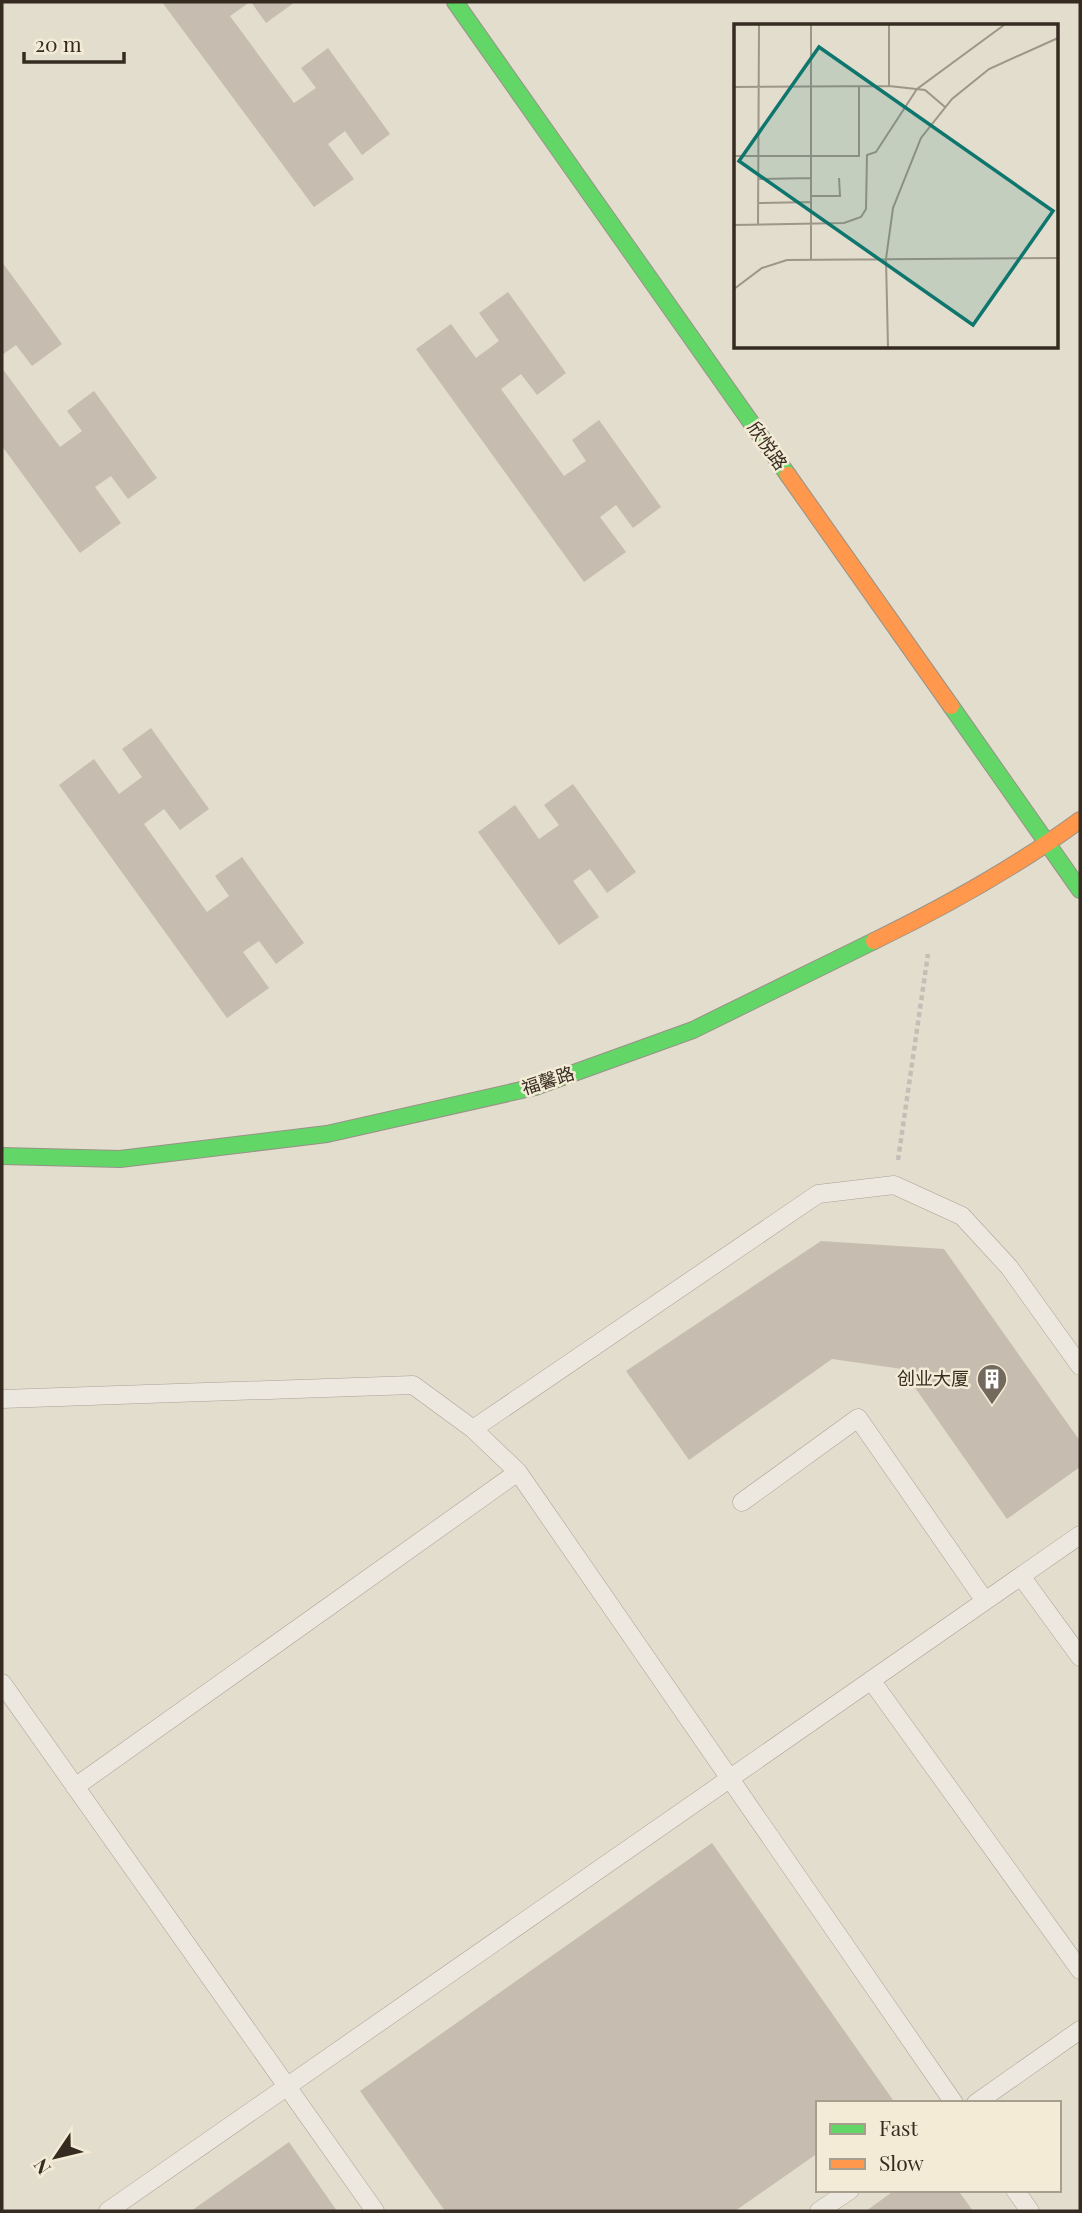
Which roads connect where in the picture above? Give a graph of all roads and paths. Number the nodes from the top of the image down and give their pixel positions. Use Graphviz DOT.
graph roads {
  1 [pos="455,2"];
  2 [pos="1080,820"];
  3 [pos="1047,844"];
  4 [pos="1080,890"];
  5 [pos="934,912"];
  6 [pos="2,1156"];
  7 [pos="894,1185"];
  8 [pos="1080,1366"];
  9 [pos="2,1399"];
  10 [pos="473,1429"];
  11 [pos="518,1472"];
  12 [pos="742,1502"];
  13 [pos="1080,1535"];
  14 [pos="1021,1576"];
  15 [pos="985,1601"];
  16 [pos="1080,1657"];
  17 [pos="871,1680"];
  18 [pos="2,1683"];
  19 [pos="729,1779"];
  20 [pos="75,1787"];
  21 [pos="1080,1970"];
  22 [pos="1080,2030"];
  23 [pos="287,2087"];
  24 [pos="953,2101"];
  25 [pos="979,2101"];
  26 [pos="847,2192"];
  27 [pos="1016,2192"];
  28 [pos="108,2211"];
  29 [pos="375,2211"];
  30 [pos="819,2211"];
  31 [pos="1030,2211"];
  1 -- 3 [label="street, 欣悦路"];
  2 -- 3 [label="street, 福馨路"];
  3 -- 4 [label="street, 欣悦路"];
  3 -- 5 [label="street, 福馨路"];
  5 -- 6 [label="street, 福馨路"];
  5 -- 7 [label="path"];
  7 -- 8 [label="lane"];
  7 -- 10 [label="lane"];
  9 -- 10 [label="lane"];
  10 -- 11 [label="lane"];
  11 -- 19 [label="lane"];
  11 -- 20 [label="lane"];
  12 -- 15 [label="lane"];
  13 -- 14 [label="lane"];
  14 -- 15 [label="lane"];
  14 -- 16 [label="lane"];
  15 -- 17 [label="lane"];
  17 -- 19 [label="lane"];
  17 -- 21 [label="lane"];
  18 -- 20 [label="lane"];
  19 -- 23 [label="lane"];
  19 -- 24 [label="lane"];
  20 -- 23 [label="lane"];
  22 -- 25 [label="lane"];
  23 -- 28 [label="lane"];
  23 -- 29 [label="lane"];
  26 -- 30 [label="lane"];
  27 -- 31 [label="lane"];
}
